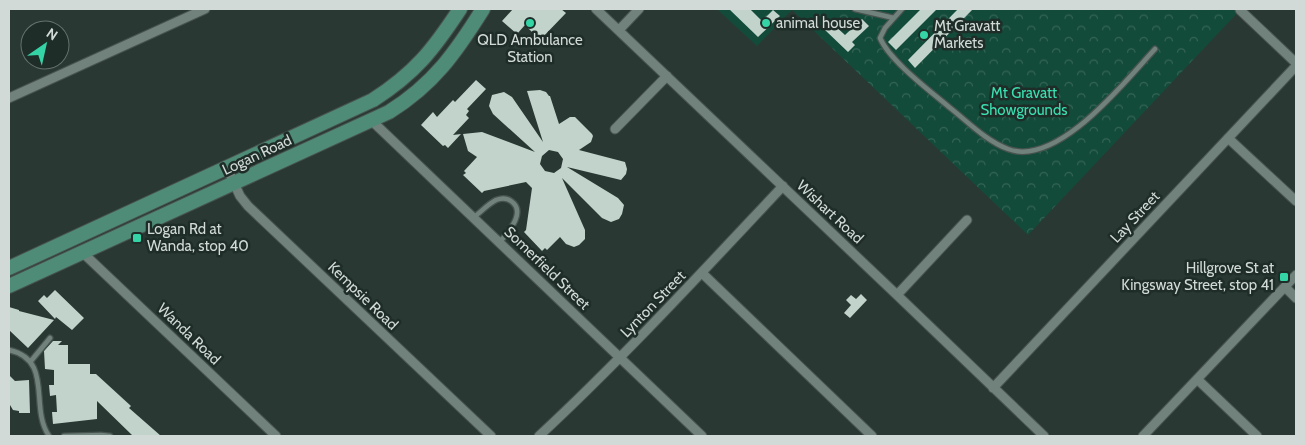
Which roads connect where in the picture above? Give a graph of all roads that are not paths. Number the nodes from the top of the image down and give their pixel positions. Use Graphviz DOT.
graph roads {
  1 [pos="205,9"];
  2 [pos="460,9"];
  3 [pos="483,9"];
  4 [pos="596,9"];
  5 [pos="639,9"];
  6 [pos="855,9"];
  7 [pos="902,9"];
  8 [pos="1240,10"];
  9 [pos="894,18"];
  10 [pos="619,30"];
  11 [pos="1155,49"];
  12 [pos="1296,65"];
  13 [pos="667,76"];
  14 [pos="9,98"];
  15 [pos="372,121"];
  16 [pos="616,129"];
  17 [pos="1228,138"];
  18 [pos="227,168"];
  19 [pos="234,183"];
  20 [pos="783,186"];
  21 [pos="1296,201"];
  22 [pos="474,217"];
  23 [pos="967,220"];
  24 [pos="500,242"];
  25 [pos="82,252"];
  26 [pos="9,268"];
  27 [pos="702,273"];
  28 [pos="1296,275"];
  29 [pos="11,281"];
  30 [pos="1285,287"];
  31 [pos="897,294"];
  32 [pos="1296,298"];
  33 [pos="50,338"];
  34 [pos="9,350"];
  35 [pos="620,357"];
  36 [pos="31,361"];
  37 [pos="1197,379"];
  38 [pos="994,388"];
  39 [pos="49,436"];
  40 [pos="64,436"];
  41 [pos="110,436"];
  42 [pos="276,436"];
  43 [pos="491,436"];
  44 [pos="538,436"];
  45 [pos="702,436"];
  46 [pos="872,436"];
  47 [pos="1044,436"];
  48 [pos="1143,436"];
  49 [pos="1257,436"];
  1 -- 14 [label="street"];
  2 -- 18 [label="main road, Logan Road"];
  3 -- 15 [label="main road, Logan Road"];
  4 -- 10 [label="street, Wishart Road"];
  5 -- 10 [label="street"];
  6 -- 9 [label="lane"];
  7 -- 9 [label="lane"];
  8 -- 12 [label="street"];
  9 -- 11 [label="lane"];
  10 -- 13 [label="street, Wishart Road"];
  12 -- 17 [label="street, Lay Street"];
  13 -- 16 [label="street"];
  13 -- 20 [label="street, Wishart Road"];
  15 -- 19 [label="main road, Logan Road"];
  15 -- 22 [label="street, Somerfield Street"];
  17 -- 21 [label="street"];
  17 -- 38 [label="street, Lay Street"];
  18 -- 19 [label="street, Kempsie Road"];
  18 -- 26 [label="main road, Logan Road"];
  19 -- 25 [label="main road, Logan Road"];
  19 -- 43 [label="street, Kempsie Road"];
  20 -- 27 [label="street, Lynton Street"];
  20 -- 31 [label="street, Wishart Road"];
  22 -- 24 [label="street, Somerfield Street"];
  22 -- 24 [label="lane"];
  23 -- 31 [label="street"];
  24 -- 35 [label="street, Somerfield Street"];
  25 -- 29 [label="main road, Logan Road"];
  25 -- 42 [label="street, Wanda Road"];
  27 -- 35 [label="street, Lynton Street"];
  27 -- 46 [label="street"];
  28 -- 30 [label="street"];
  30 -- 32 [label="street"];
  30 -- 37 [label="street"];
  31 -- 38 [label="street, Wishart Road"];
  33 -- 36 [label="lane"];
  34 -- 36 [label="lane"];
  35 -- 44 [label="street, Lynton Street"];
  35 -- 45 [label="street, Somerfield Street"];
  36 -- 39 [label="lane"];
  37 -- 48 [label="street"];
  37 -- 49 [label="street"];
  38 -- 47 [label="street, Wishart Road"];
  40 -- 41 [label="lane"];
}
